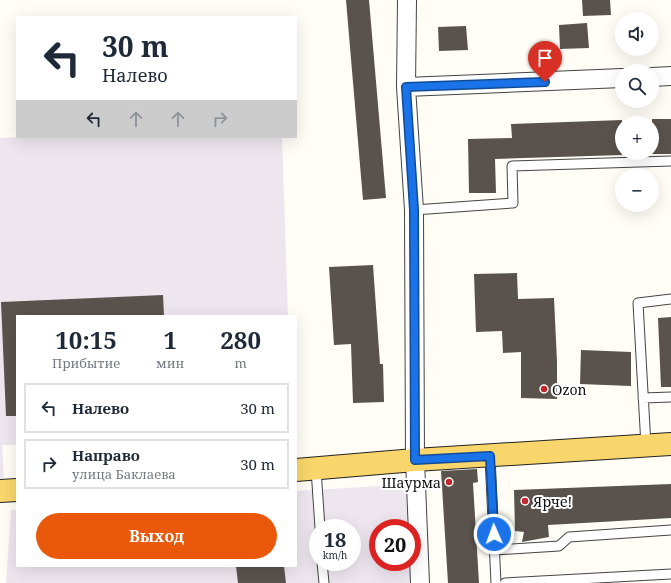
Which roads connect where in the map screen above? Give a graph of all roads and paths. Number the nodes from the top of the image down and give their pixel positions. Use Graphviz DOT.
graph roads {
  1 [pos="407,0"];
  2 [pos="671,76"];
  3 [pos="659,77"];
  4 [pos="615,78"];
  5 [pos="406,87"];
  6 [pos="671,161"];
  7 [pos="414,210"];
  8 [pos="671,299"];
  9 [pos="671,397"];
  10 [pos="644,398"];
  11 [pos="671,444"];
  12 [pos="646,446"];
  13 [pos="490,456"];
  14 [pos="415,460"];
  15 [pos="306,470"];
  16 [pos="16,490"];
  17 [pos="0,491"];
  18 [pos="318,519"];
  19 [pos="671,530"];
  20 [pos="494,550"];
  21 [pos="323,571"];
  22 [pos="671,574"];
  23 [pos="324,583"];
  24 [pos="420,583"];
  25 [pos="496,583"];
  26 [pos="505,583"];
  1 -- 5 [label="street"];
  2 -- 3 [label="street"];
  4 -- 5 [label="street"];
  5 -- 7 [label="street"];
  6 -- 7 [label="lane"];
  7 -- 14 [label="street"];
  8 -- 10 [label="lane"];
  9 -- 10 [label="lane"];
  10 -- 12 [label="lane"];
  11 -- 12 [label="main road"];
  12 -- 13 [label="main road"];
  13 -- 14 [label="main road"];
  13 -- 20 [label="lane"];
  14 -- 15 [label="main road"];
  14 -- 24 [label="street"];
  15 -- 18 [label="lane"];
  16 -- 17 [label="main road"];
  19 -- 20 [label="lane"];
  20 -- 25 [label="lane"];
  21 -- 23 [label="lane"];
  22 -- 26 [label="lane"];
}
